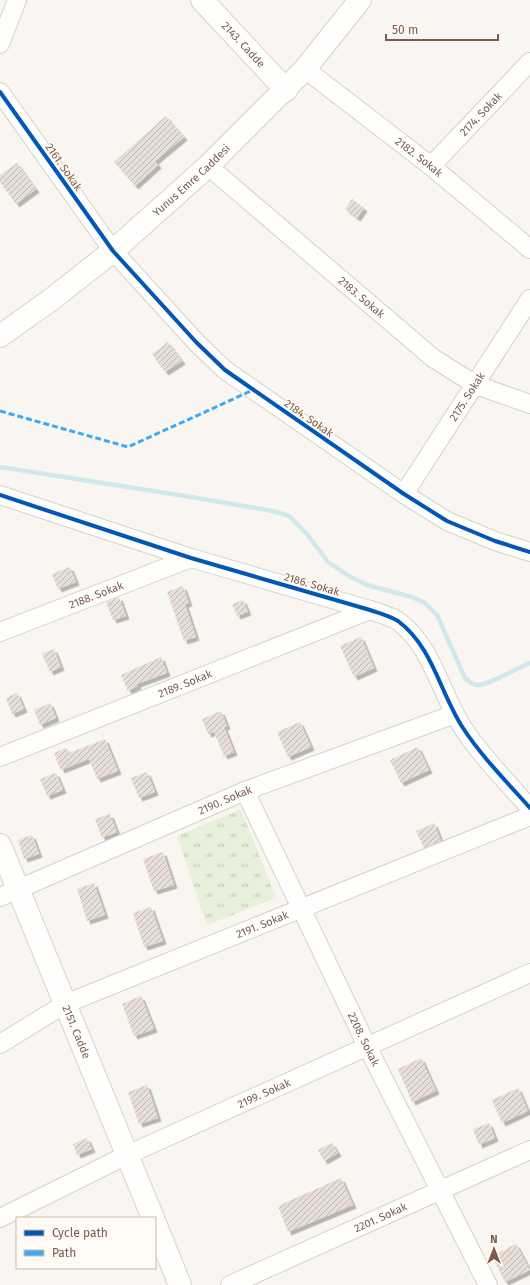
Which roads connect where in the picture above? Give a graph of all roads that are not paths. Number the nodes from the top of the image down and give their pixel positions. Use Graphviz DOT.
graph roads {
  1 [pos="16,0"];
  2 [pos="202,0"];
  3 [pos="360,0"];
  4 [pos="0,44"];
  5 [pos="530,62"];
  6 [pos="305,69"];
  7 [pos="286,90"];
  8 [pos="0,92"];
  9 [pos="208,166"];
  10 [pos="431,166"];
  11 [pos="530,249"];
  12 [pos="113,251"];
  13 [pos="530,299"];
  14 [pos="0,336"];
  15 [pos="476,385"];
  16 [pos="530,404"];
  17 [pos="404,494"];
  18 [pos="0,496"];
  19 [pos="530,552"];
  20 [pos="191,558"];
  21 [pos="370,610"];
  22 [pos="0,632"];
  23 [pos="455,714"];
  24 [pos="0,758"];
  25 [pos="245,791"];
  26 [pos="530,808"];
  27 [pos="530,816"];
  28 [pos="0,845"];
  29 [pos="9,894"];
  30 [pos="302,910"];
  31 [pos="530,973"];
  32 [pos="65,1004"];
  33 [pos="0,1044"];
  34 [pos="367,1046"];
  35 [pos="530,1150"];
  36 [pos="127,1155"];
  37 [pos="441,1190"];
  38 [pos="153,1217"];
  39 [pos="0,1218"];
  40 [pos="156,1225"];
  41 [pos="180,1285"];
  42 [pos="230,1285"];
  43 [pos="488,1285"];
  1 -- 4 [label="street"];
  2 -- 7 [label="street, 2143. Cadde"];
  3 -- 6 [label="street, Yunus Emre Caddesi"];
  5 -- 10 [label="street, 2174. Sokak"];
  6 -- 7 [label="street, Yunus Emre Caddesi"];
  6 -- 10 [label="street, 2182. Sokak"];
  7 -- 9 [label="street, Yunus Emre Caddesi"];
  8 -- 12 [label="street, 2161. Sokak"];
  9 -- 12 [label="street, Yunus Emre Caddesi"];
  9 -- 15 [label="street, 2183. Sokak"];
  10 -- 11 [label="street, 2182. Sokak"];
  12 -- 14 [label="street, Yunus Emre Caddesi"];
  12 -- 17 [label="street, 2184. Sokak"];
  13 -- 15 [label="street, 2175. Sokak"];
  15 -- 16 [label="street, 2183. Sokak"];
  15 -- 17 [label="street, 2175. Sokak"];
  17 -- 19 [label="street, 2184. Sokak"];
  18 -- 20 [label="street, 2186. Sokak"];
  20 -- 21 [label="street, 2186. Sokak"];
  20 -- 22 [label="street, 2188. Sokak"];
  21 -- 23 [label="street, 2186. Sokak"];
  21 -- 24 [label="street, 2189. Sokak"];
  23 -- 25 [label="street, 2190. Sokak"];
  23 -- 26 [label="street, 2186. Sokak"];
  25 -- 29 [label="street, 2190. Sokak"];
  25 -- 30 [label="street, 2208. Sokak"];
  27 -- 30 [label="street, 2191. Sokak"];
  28 -- 29 [label="street, 2151. Cadde"];
  29 -- 32 [label="street, 2151. Cadde"];
  30 -- 32 [label="street, 2191. Sokak"];
  30 -- 34 [label="street, 2208. Sokak"];
  31 -- 34 [label="street, 2199. Sokak"];
  32 -- 33 [label="street, 2191. Sokak"];
  32 -- 36 [label="street, 2151. Cadde"];
  34 -- 36 [label="street, 2199. Sokak"];
  34 -- 37 [label="street, 2208. Sokak"];
  35 -- 37 [label="street, 2201. Sokak"];
  36 -- 38 [label="street, 2151. Cadde"];
  36 -- 39 [label="street, 2199. Sokak"];
  37 -- 42 [label="street, 2201. Sokak"];
  37 -- 43 [label="street, 2208. Sokak"];
  40 -- 41 [label="street"];
}
